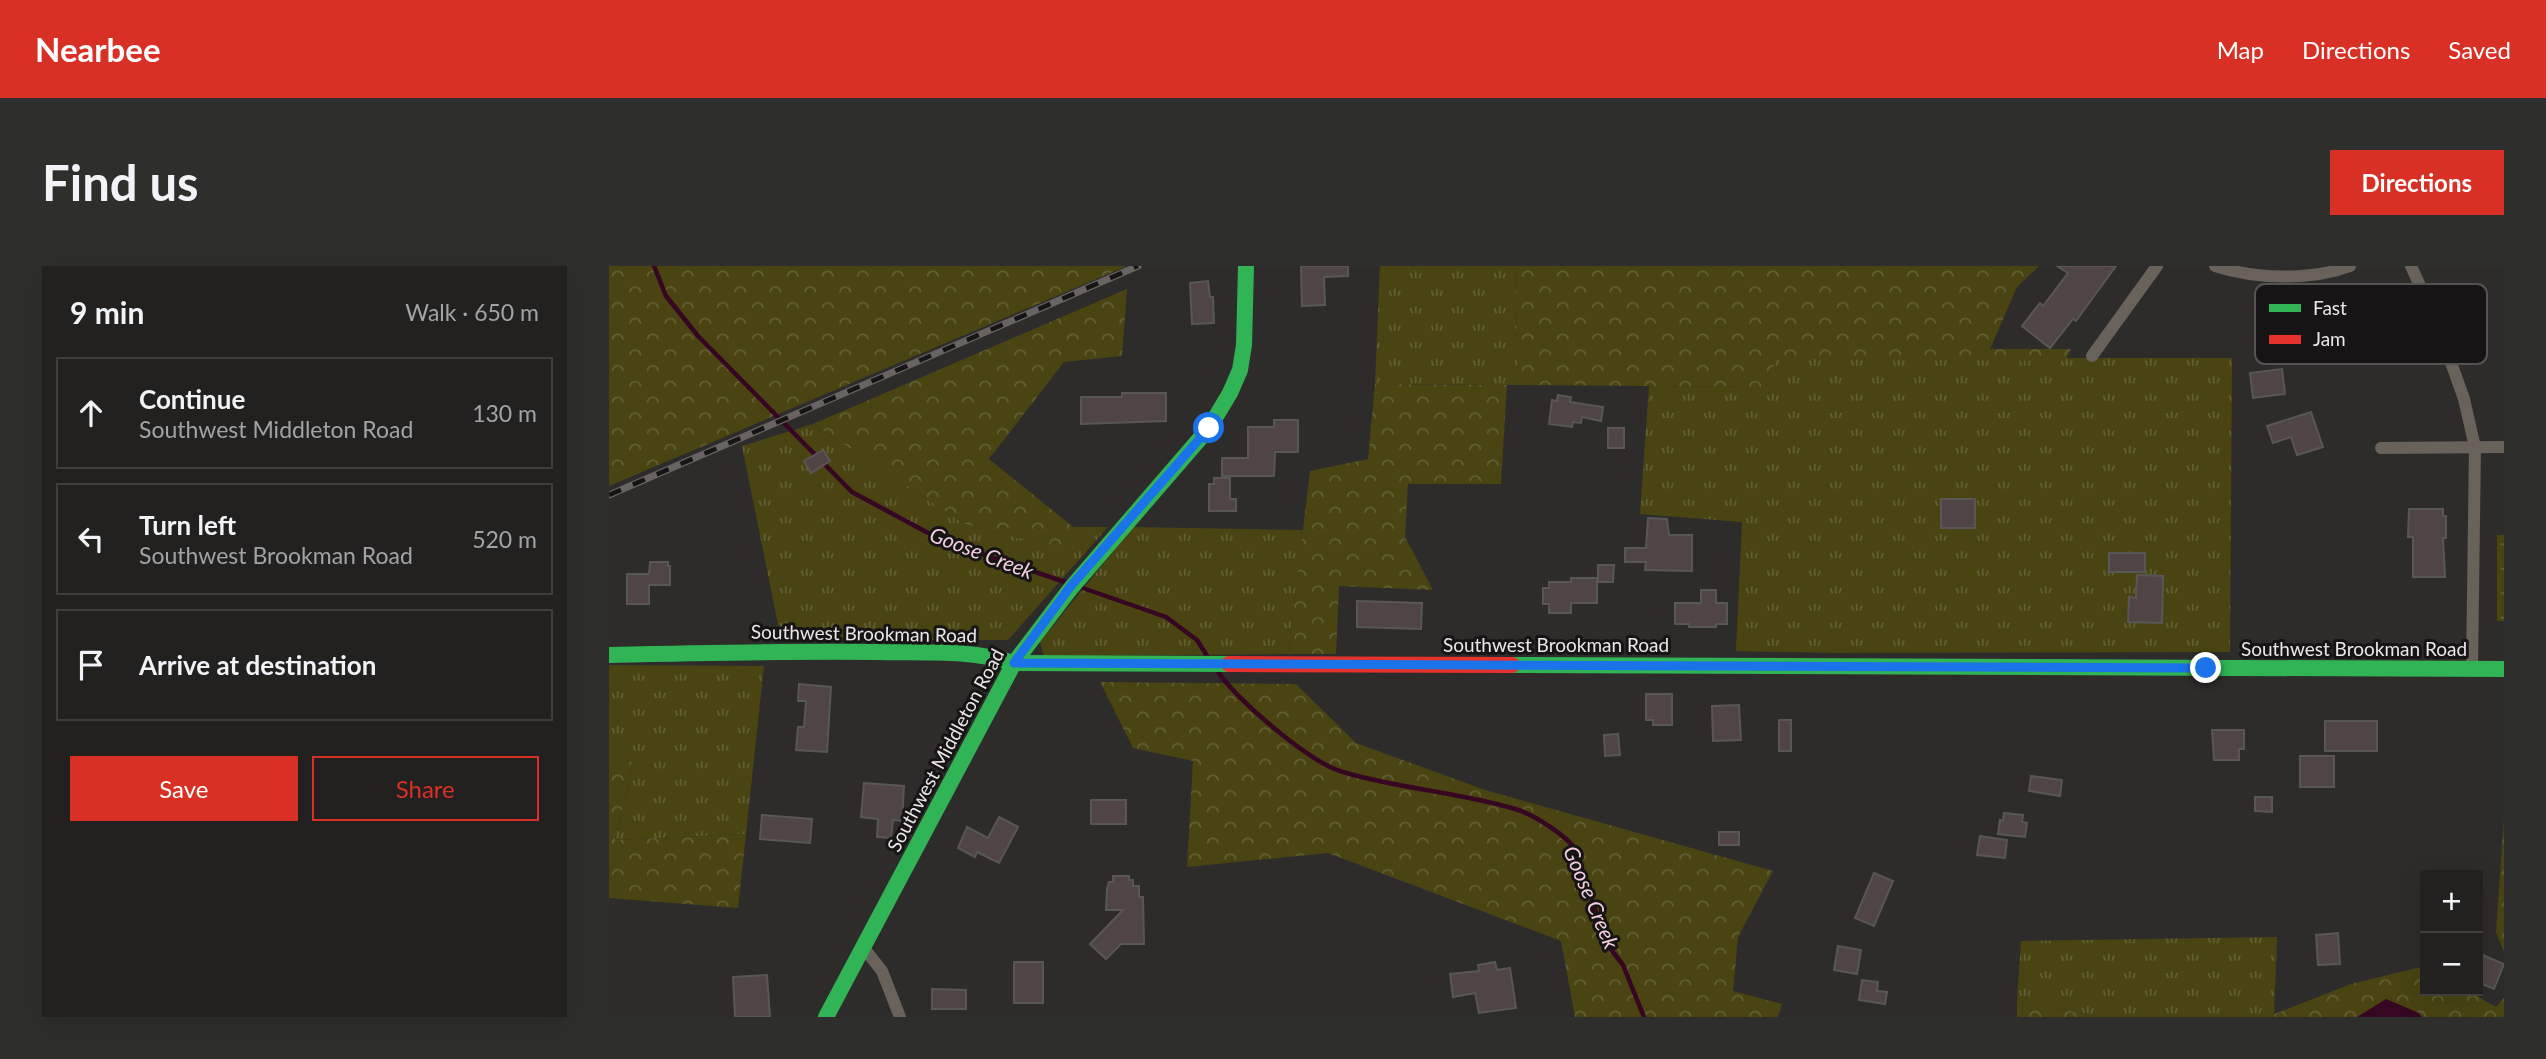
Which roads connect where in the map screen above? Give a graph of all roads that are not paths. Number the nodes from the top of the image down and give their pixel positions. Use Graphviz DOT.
graph roads {
  1 [pos="1246,266"];
  2 [pos="2157,266"];
  3 [pos="2215,266"];
  4 [pos="2350,266"];
  5 [pos="2411,266"];
  6 [pos="2419,284"];
  7 [pos="2092,356"];
  8 [pos="2451,364"];
  9 [pos="2475,447"];
  10 [pos="2504,447"];
  11 [pos="2381,448"];
  12 [pos="609,655"];
  13 [pos="1014,663"];
  14 [pos="2472,669"];
  15 [pos="2504,669"];
  16 [pos="863,947"];
  17 [pos="826,1017"];
  18 [pos="901,1017"];
  1 -- 13 [label="street, Southwest Middleton Road"];
  2 -- 7 [label="street"];
  3 -- 4 [label="street"];
  5 -- 6 [label="street"];
  8 -- 9 [label="street"];
  9 -- 10 [label="street"];
  9 -- 11 [label="street"];
  9 -- 14 [label="street"];
  12 -- 13 [label="street, Southwest Brookman Road"];
  13 -- 14 [label="street, Southwest Brookman Road"];
  13 -- 16 [label="street, Southwest Middleton Road"];
  14 -- 15 [label="street, Southwest Brookman Road"];
  16 -- 17 [label="street, Southwest Middleton Road"];
  16 -- 18 [label="street"];
}
